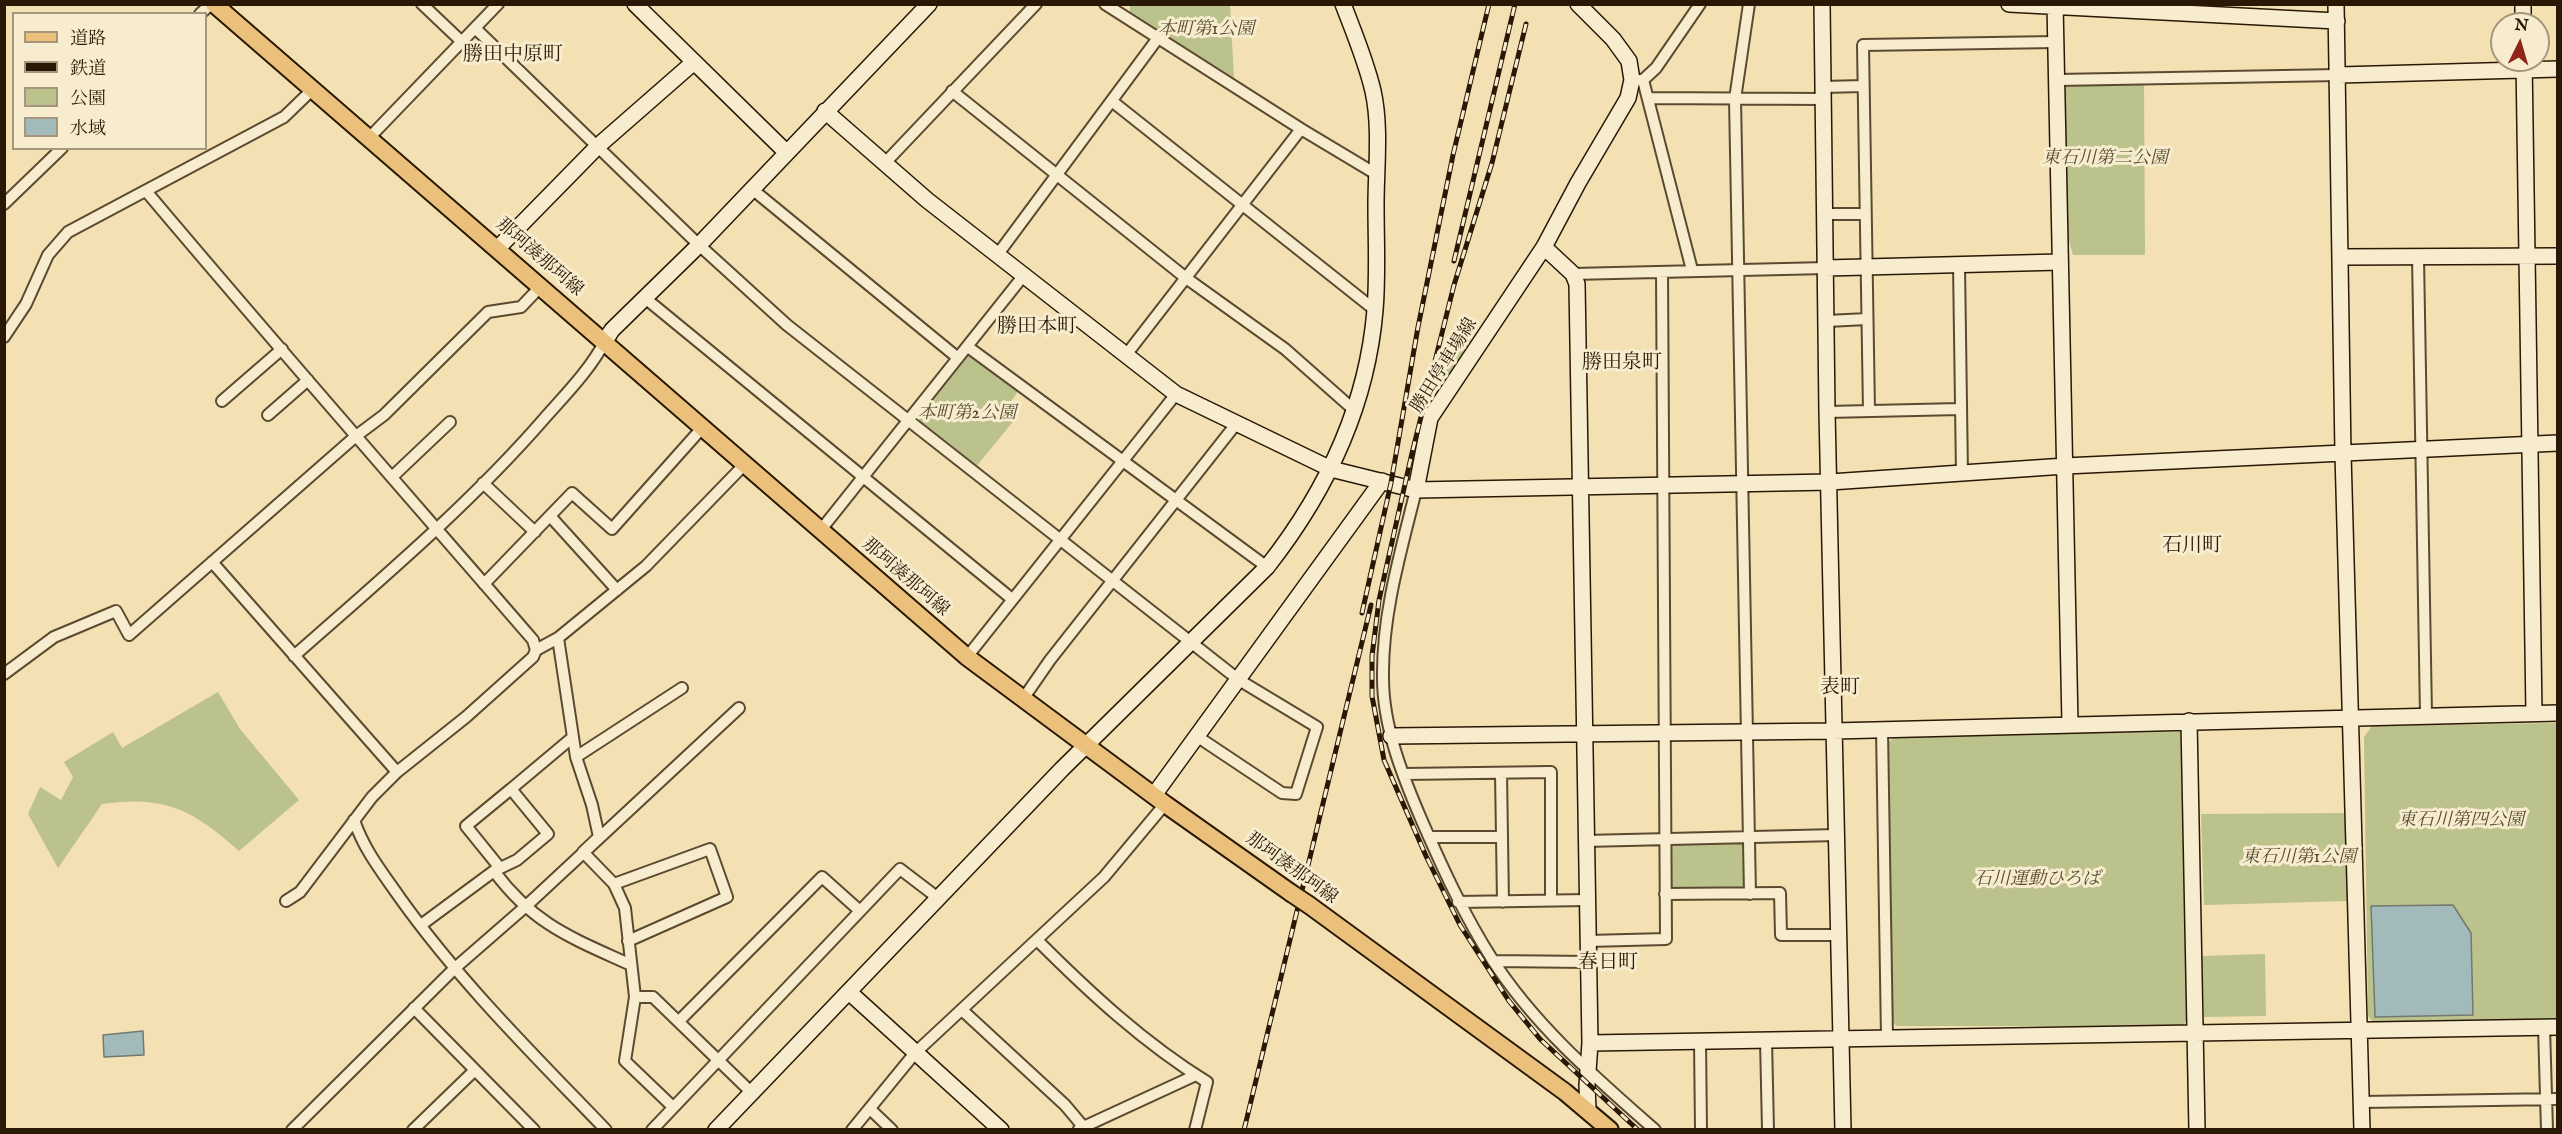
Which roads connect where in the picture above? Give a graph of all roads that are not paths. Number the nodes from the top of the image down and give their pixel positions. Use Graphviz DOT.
graph roads {
  1 [pos="213,4"];
  2 [pos="422,4"];
  3 [pos="498,4"];
  4 [pos="635,4"];
  5 [pos="930,4"];
  6 [pos="1036,4"];
  7 [pos="1104,4"];
  8 [pos="1343,4"];
  9 [pos="1578,4"];
  10 [pos="1700,4"];
  11 [pos="1749,4"];
  12 [pos="1822,4"];
  13 [pos="2009,4"];
  14 [pos="2336,4"];
  15 [pos="2055,6"];
  16 [pos="2337,21"];
  17 [pos="475,28"];
  18 [pos="1158,38"];
  19 [pos="462,42"];
  20 [pos="2056,42"];
  21 [pos="694,62"];
  22 [pos="2490,67"];
  23 [pos="2524,72"];
  24 [pos="2339,75"];
  25 [pos="1638,80"];
  26 [pos="2057,80"];
  27 [pos="1863,86"];
  28 [pos="313,89"];
  29 [pos="952,91"];
  30 [pos="1823,93"];
  31 [pos="1650,98"];
  32 [pos="1735,99"];
  33 [pos="1113,102"];
  34 [pos="825,111"];
  35 [pos="1301,129"];
  36 [pos="370,137"];
  37 [pos="598,146"];
  38 [pos="60,150"];
  39 [pos="786,152"];
  40 [pos="884,164"];
  41 [pos="1376,174"];
  42 [pos="1056,177"];
  43 [pos="752,189"];
  44 [pos="146,191"];
  45 [pos="4,204"];
  46 [pos="1240,205"];
  47 [pos="1824,214"];
  48 [pos="1865,214"];
  49 [pos="699,245"];
  50 [pos="1544,248"];
  51 [pos="497,249"];
  52 [pos="998,254"];
  53 [pos="2527,255"];
  54 [pos="2558,256"];
  55 [pos="2418,257"];
  56 [pos="2342,258"];
  57 [pos="2060,262"];
  58 [pos="1959,265"];
  59 [pos="1867,267"];
  60 [pos="1826,268"];
  61 [pos="1737,269"];
  62 [pos="1692,270"];
  63 [pos="1662,272"];
  64 [pos="1573,274"];
  65 [pos="1024,275"];
  66 [pos="1186,278"];
  67 [pos="541,286"];
  68 [pos="645,298"];
  69 [pos="1375,310"];
  70 [pos="1867,319"];
  71 [pos="1827,321"];
  72 [pos="4,337"];
  73 [pos="605,341"];
  74 [pos="968,347"];
  75 [pos="282,349"];
  76 [pos="1126,355"];
  77 [pos="958,358"];
  78 [pos="308,380"];
  79 [pos="1176,394"];
  80 [pos="222,401"];
  81 [pos="1960,409"];
  82 [pos="1353,411"];
  83 [pos="1869,411"];
  84 [pos="1827,412"];
  85 [pos="268,415"];
  86 [pos="450,422"];
  87 [pos="909,422"];
  88 [pos="1236,424"];
  89 [pos="702,428"];
  90 [pos="356,436"];
  91 [pos="2558,443"];
  92 [pos="2530,445"];
  93 [pos="2420,451"];
  94 [pos="2343,454"];
  95 [pos="1123,460"];
  96 [pos="744,465"];
  97 [pos="2065,466"];
  98 [pos="1331,469"];
  99 [pos="1962,474"];
  100 [pos="392,477"];
  101 [pos="864,479"];
  102 [pos="1382,481"];
  103 [pos="1830,482"];
  104 [pos="483,483"];
  105 [pos="1742,484"];
  106 [pos="1663,485"];
  107 [pos="1581,487"];
  108 [pos="1416,490"];
  109 [pos="1176,500"];
  110 [pos="550,516"];
  111 [pos="438,528"];
  112 [pos="820,531"];
  113 [pos="535,532"];
  114 [pos="1059,540"];
  115 [pos="212,562"];
  116 [pos="1267,567"];
  117 [pos="1112,580"];
  118 [pos="484,584"];
  119 [pos="616,590"];
  120 [pos="1012,599"];
  121 [pos="558,638"];
  122 [pos="1193,642"];
  123 [pos="536,650"];
  124 [pos="294,656"];
  125 [pos="967,657"];
  126 [pos="4,674"];
  127 [pos="1239,680"];
  128 [pos="682,688"];
  129 [pos="1023,699"];
  130 [pos="739,708"];
  131 [pos="2534,713"];
  132 [pos="2558,713"];
  133 [pos="2426,716"];
  134 [pos="2351,717"];
  135 [pos="2189,721"];
  136 [pos="2070,724"];
  137 [pos="1882,729"];
  138 [pos="1834,731"];
  139 [pos="1745,732"];
  140 [pos="1665,733"];
  141 [pos="1585,734"];
  142 [pos="1198,736"];
  143 [pos="1391,736"];
  144 [pos="573,737"];
  145 [pos="1086,746"];
  146 [pos="576,758"];
  147 [pos="397,772"];
  148 [pos="1501,773"];
  149 [pos="1404,774"];
  150 [pos="511,789"];
  151 [pos="1160,800"];
  152 [pos="354,820"];
  153 [pos="1837,835"];
  154 [pos="1748,836"];
  155 [pos="599,837"];
  156 [pos="1429,837"];
  157 [pos="1502,837"];
  158 [pos="1665,837"];
  159 [pos="1585,840"];
  160 [pos="583,852"];
  161 [pos="496,869"];
  162 [pos="614,884"];
  163 [pos="1665,894"];
  164 [pos="1750,894"];
  165 [pos="938,898"];
  166 [pos="1551,900"];
  167 [pos="1587,900"];
  168 [pos="286,901"];
  169 [pos="1458,902"];
  170 [pos="1503,902"];
  171 [pos="525,907"];
  172 [pos="860,911"];
  173 [pos="421,925"];
  174 [pos="1839,935"];
  175 [pos="1037,940"];
  176 [pos="1588,940"];
  177 [pos="628,941"];
  178 [pos="1493,961"];
  179 [pos="1588,962"];
  180 [pos="631,965"];
  181 [pos="455,968"];
  182 [pos="849,992"];
  183 [pos="635,997"];
  184 [pos="414,1008"];
  185 [pos="962,1010"];
  186 [pos="679,1021"];
  187 [pos="2551,1027"];
  188 [pos="2358,1031"];
  189 [pos="2196,1033"];
  190 [pos="1842,1037"];
  191 [pos="1887,1037"];
  192 [pos="1766,1039"];
  193 [pos="1700,1041"];
  194 [pos="1590,1043"];
  195 [pos="915,1053"];
  196 [pos="719,1061"];
  197 [pos="475,1070"];
  198 [pos="1589,1071"];
  199 [pos="1196,1075"];
  200 [pos="751,1092"];
  201 [pos="2552,1100"];
  202 [pos="2361,1102"];
  203 [pos="673,1107"];
  204 [pos="870,1109"];
  205 [pos="1588,1110"];
  206 [pos="426,1126"];
  207 [pos="1083,1129"];
  208 [pos="292,1130"];
  209 [pos="413,1130"];
  210 [pos="534,1130"];
  211 [pos="606,1130"];
  212 [pos="652,1130"];
  213 [pos="716,1130"];
  214 [pos="852,1130"];
  215 [pos="892,1130"];
  216 [pos="1001,1130"];
  217 [pos="1195,1130"];
  218 [pos="1610,1130"];
  219 [pos="1655,1130"];
  220 [pos="1701,1130"];
  221 [pos="1768,1130"];
  222 [pos="1843,1130"];
  223 [pos="2197,1130"];
  224 [pos="2362,1130"];
  225 [pos="2547,1130"];
  1 -- 28 [label="main road, 那珂湊那珂線"];
  2 -- 19 [label="street"];
  3 -- 17 [label="street"];
  4 -- 21 [label="street"];
  5 -- 34 [label="street"];
  6 -- 29 [label="street"];
  7 -- 18 [label="street"];
  8 -- 41 [label="street"];
  9 -- 25 [label="street"];
  10 -- 25 [label="street"];
  11 -- 32 [label="street"];
  12 -- 30 [label="street"];
  13 -- 15 [label="street"];
  14 -- 16 [label="street"];
  15 -- 16 [label="street"];
  15 -- 20 [label="street"];
  16 -- 24 [label="street"];
  17 -- 19 [label="street"];
  17 -- 37 [label="street"];
  18 -- 33 [label="street"];
  18 -- 35 [label="street"];
  19 -- 36 [label="street"];
  20 -- 26 [label="street"];
  20 -- 27 [label="street"];
  21 -- 37 [label="street"];
  21 -- 39 [label="street"];
  22 -- 24 [label="street"];
  23 -- 53 [label="street"];
  24 -- 26 [label="street"];
  24 -- 56 [label="street"];
  25 -- 31 [label="street"];
  25 -- 50 [label="street, 勝田停車場線"];
  26 -- 57 [label="street"];
  27 -- 30 [label="street"];
  27 -- 48 [label="street"];
  28 -- 36 [label="main road, 那珂湊那珂線"];
  28 -- 44 [label="street"];
  29 -- 40 [label="street"];
  29 -- 42 [label="street"];
  30 -- 32 [label="street"];
  30 -- 47 [label="street"];
  31 -- 32 [label="street"];
  31 -- 62 [label="street"];
  32 -- 61 [label="street"];
  33 -- 42 [label="street"];
  33 -- 46 [label="street"];
  34 -- 39 [label="street"];
  34 -- 40 [label="street"];
  35 -- 41 [label="street"];
  35 -- 46 [label="street"];
  36 -- 51 [label="main road, 那珂湊那珂線"];
  37 -- 49 [label="street"];
  37 -- 51 [label="street"];
  38 -- 45 [label="street"];
  39 -- 43 [label="street"];
  40 -- 52 [label="street"];
  41 -- 69 [label="street"];
  42 -- 52 [label="street"];
  42 -- 66 [label="street"];
  43 -- 49 [label="street"];
  43 -- 77 [label="street"];
  44 -- 72 [label="street"];
  44 -- 75 [label="street"];
  46 -- 66 [label="street"];
  46 -- 69 [label="street"];
  47 -- 48 [label="street"];
  47 -- 60 [label="street"];
  48 -- 59 [label="street"];
  49 -- 68 [label="street"];
  49 -- 87 [label="street"];
  50 -- 64 [label="street"];
  50 -- 108 [label="street, 勝田停車場線"];
  51 -- 67 [label="main road, 那珂湊那珂線"];
  52 -- 65 [label="street"];
  53 -- 54 [label="street"];
  53 -- 55 [label="street"];
  53 -- 92 [label="street"];
  55 -- 56 [label="street"];
  55 -- 93 [label="street"];
  56 -- 94 [label="street"];
  57 -- 58 [label="street"];
  57 -- 97 [label="street"];
  58 -- 59 [label="street"];
  58 -- 81 [label="street"];
  59 -- 60 [label="street"];
  59 -- 70 [label="street"];
  60 -- 61 [label="street"];
  60 -- 71 [label="street"];
  61 -- 62 [label="street"];
  61 -- 105 [label="street"];
  62 -- 63 [label="street"];
  63 -- 64 [label="street"];
  63 -- 106 [label="street"];
  64 -- 107 [label="street"];
  65 -- 74 [label="street"];
  65 -- 76 [label="street"];
  66 -- 76 [label="street"];
  66 -- 82 [label="street"];
  67 -- 73 [label="main road, 那珂湊那珂線"];
  67 -- 90 [label="street"];
  68 -- 73 [label="street"];
  68 -- 101 [label="street"];
  69 -- 82 [label="street"];
  70 -- 71 [label="street"];
  70 -- 83 [label="street"];
  71 -- 84 [label="street"];
  73 -- 89 [label="main road, 那珂湊那珂線"];
  73 -- 104 [label="street"];
  74 -- 77 [label="street"];
  74 -- 95 [label="street"];
  75 -- 78 [label="street"];
  75 -- 80 [label="street"];
  76 -- 79 [label="street"];
  77 -- 87 [label="street"];
  78 -- 85 [label="street"];
  78 -- 90 [label="street"];
  79 -- 88 [label="street"];
  79 -- 95 [label="street"];
  81 -- 83 [label="street"];
  81 -- 99 [label="street"];
  82 -- 98 [label="street"];
  83 -- 84 [label="street"];
  84 -- 103 [label="street"];
  86 -- 100 [label="street"];
  87 -- 101 [label="street"];
  87 -- 114 [label="street"];
  88 -- 98 [label="street"];
  88 -- 109 [label="street"];
  89 -- 96 [label="main road, 那珂湊那珂線"];
  89 -- 110 [label="street"];
  90 -- 100 [label="street"];
  90 -- 115 [label="street"];
  91 -- 92 [label="street"];
  92 -- 93 [label="street"];
  92 -- 131 [label="street"];
  93 -- 94 [label="street"];
  93 -- 133 [label="street"];
  94 -- 97 [label="street"];
  94 -- 134 [label="street"];
  95 -- 109 [label="street"];
  95 -- 114 [label="street"];
  96 -- 112 [label="main road, 那珂湊那珂線"];
  96 -- 119 [label="street"];
  97 -- 99 [label="street"];
  97 -- 136 [label="street"];
  98 -- 102 [label="street"];
  98 -- 116 [label="street"];
  99 -- 103 [label="street"];
  100 -- 111 [label="street"];
  101 -- 112 [label="street"];
  101 -- 120 [label="street"];
  102 -- 108 [label="street"];
  102 -- 127 [label="street"];
  103 -- 105 [label="street"];
  103 -- 138 [label="street"];
  104 -- 111 [label="street"];
  104 -- 113 [label="street"];
  105 -- 106 [label="street"];
  105 -- 139 [label="street"];
  106 -- 107 [label="street"];
  106 -- 140 [label="street"];
  107 -- 108 [label="street"];
  107 -- 141 [label="street"];
  108 -- 143 [label="street"];
  109 -- 116 [label="street"];
  109 -- 117 [label="street"];
  110 -- 113 [label="street"];
  110 -- 119 [label="street"];
  111 -- 118 [label="street"];
  111 -- 124 [label="street"];
  112 -- 125 [label="main road, 那珂湊那珂線"];
  113 -- 118 [label="street"];
  114 -- 117 [label="street"];
  114 -- 120 [label="street"];
  115 -- 124 [label="street"];
  115 -- 126 [label="street"];
  116 -- 122 [label="street"];
  117 -- 122 [label="street"];
  117 -- 129 [label="street"];
  118 -- 123 [label="street"];
  119 -- 121 [label="street"];
  120 -- 125 [label="street"];
  121 -- 123 [label="street"];
  121 -- 144 [label="street"];
  122 -- 127 [label="street"];
  122 -- 145 [label="street"];
  123 -- 147 [label="street"];
  124 -- 147 [label="street"];
  125 -- 129 [label="main road, 那珂湊那珂線"];
  127 -- 142 [label="street"];
  127 -- 142 [label="street"];
  128 -- 146 [label="street"];
  129 -- 145 [label="main road, 那珂湊那珂線"];
  130 -- 155 [label="street"];
  131 -- 132 [label="street"];
  131 -- 133 [label="street"];
  133 -- 134 [label="street"];
  134 -- 135 [label="street"];
  134 -- 188 [label="street"];
  135 -- 136 [label="street"];
  135 -- 189 [label="street"];
  136 -- 137 [label="street"];
  137 -- 138 [label="street"];
  137 -- 191 [label="street"];
  138 -- 139 [label="street"];
  138 -- 153 [label="street"];
  139 -- 140 [label="street"];
  139 -- 154 [label="street"];
  140 -- 141 [label="street"];
  140 -- 158 [label="street"];
  141 -- 143 [label="street"];
  141 -- 159 [label="street"];
  142 -- 151 [label="street"];
  143 -- 149 [label="street"];
  144 -- 146 [label="street"];
  144 -- 150 [label="street"];
  145 -- 151 [label="main road, 那珂湊那珂線"];
  145 -- 165 [label="street"];
  146 -- 155 [label="street"];
  147 -- 152 [label="street"];
  148 -- 149 [label="street"];
  148 -- 157 [label="street"];
  148 -- 166 [label="street"];
  149 -- 156 [label="street"];
  150 -- 161 [label="street"];
  150 -- 161 [label="street"];
  151 -- 175 [label="street"];
  151 -- 205 [label="main road, 那珂湊那珂線, bridge"];
  152 -- 168 [label="street"];
  152 -- 173 [label="street"];
  153 -- 154 [label="street"];
  153 -- 174 [label="street"];
  154 -- 158 [label="street"];
  154 -- 164 [label="street"];
  155 -- 160 [label="street"];
  156 -- 157 [label="street"];
  156 -- 169 [label="street"];
  157 -- 170 [label="street"];
  158 -- 159 [label="street"];
  158 -- 163 [label="street"];
  159 -- 167 [label="street"];
  160 -- 162 [label="street"];
  160 -- 171 [label="street"];
  161 -- 171 [label="street"];
  161 -- 173 [label="street"];
  162 -- 177 [label="street"];
  162 -- 177 [label="street"];
  163 -- 164 [label="street"];
  163 -- 176 [label="street"];
  164 -- 174 [label="street"];
  165 -- 172 [label="street"];
  165 -- 182 [label="street"];
  166 -- 167 [label="street"];
  166 -- 170 [label="street"];
  167 -- 176 [label="street"];
  169 -- 170 [label="street"];
  169 -- 178 [label="street"];
  171 -- 180 [label="street"];
  171 -- 181 [label="street"];
  172 -- 186 [label="street"];
  172 -- 196 [label="street"];
  173 -- 181 [label="street"];
  174 -- 190 [label="street"];
  175 -- 185 [label="street"];
  175 -- 199 [label="street"];
  176 -- 179 [label="street"];
  177 -- 180 [label="street"];
  178 -- 179 [label="street"];
  178 -- 198 [label="street"];
  179 -- 194 [label="street"];
  180 -- 183 [label="street"];
  181 -- 184 [label="street"];
  181 -- 211 [label="street"];
  182 -- 195 [label="street"];
  182 -- 200 [label="street"];
  183 -- 186 [label="street"];
  183 -- 203 [label="street"];
  184 -- 197 [label="street"];
  184 -- 208 [label="street"];
  185 -- 195 [label="street"];
  185 -- 207 [label="street"];
  186 -- 196 [label="street"];
  187 -- 188 [label="street"];
  187 -- 201 [label="street"];
  188 -- 189 [label="street"];
  188 -- 202 [label="street"];
  189 -- 191 [label="street"];
  189 -- 223 [label="street"];
  190 -- 191 [label="street"];
  190 -- 192 [label="street"];
  190 -- 222 [label="street"];
  192 -- 193 [label="street"];
  192 -- 221 [label="street"];
  193 -- 194 [label="street"];
  193 -- 220 [label="street"];
  194 -- 198 [label="street"];
  195 -- 204 [label="street"];
  195 -- 216 [label="street"];
  196 -- 200 [label="street"];
  196 -- 203 [label="street"];
  197 -- 206 [label="street"];
  197 -- 210 [label="street"];
  198 -- 205 [label="street"];
  198 -- 219 [label="street"];
  199 -- 207 [label="street"];
  199 -- 217 [label="street"];
  200 -- 213 [label="street"];
  201 -- 202 [label="street"];
  201 -- 225 [label="street"];
  202 -- 224 [label="street"];
  203 -- 212 [label="street"];
  204 -- 214 [label="street"];
  204 -- 215 [label="street"];
  205 -- 218 [label="main road, 那珂湊那珂線"];
  206 -- 209 [label="street"];
}
